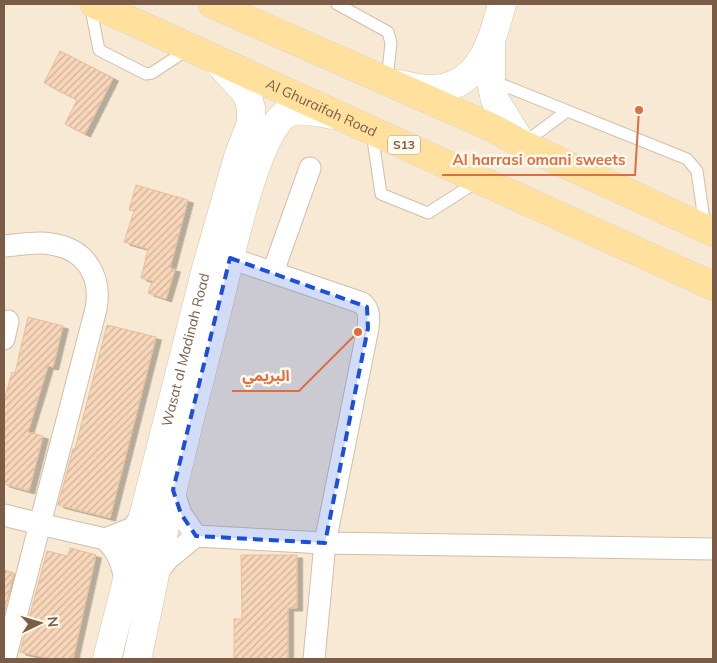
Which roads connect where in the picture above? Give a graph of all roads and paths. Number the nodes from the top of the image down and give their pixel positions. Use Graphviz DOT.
graph roads {
  1 [pos="90,4"];
  2 [pos="94,4"];
  3 [pos="212,4"];
  4 [pos="337,4"];
  5 [pos="502,4"];
  6 [pos="491,44"];
  7 [pos="201,51"];
  8 [pos="491,81"];
  9 [pos="387,82"];
  10 [pos="567,111"];
  11 [pos="337,115"];
  12 [pos="372,131"];
  13 [pos="522,144"];
  14 [pos="310,168"];
  15 [pos="480,180"];
  16 [pos="710,230"];
  17 [pos="4,246"];
  18 [pos="230,258"];
  19 [pos="273,272"];
  20 [pos="713,286"];
  21 [pos="173,490"];
  22 [pos="143,513"];
  23 [pos="4,515"];
  24 [pos="40,524"];
  25 [pos="196,536"];
  26 [pos="105,539"];
  27 [pos="325,543"];
  28 [pos="713,549"];
  29 [pos="156,574"];
  30 [pos="126,584"];
  31 [pos="5,659"];
  32 [pos="107,659"];
  33 [pos="136,659"];
  34 [pos="314,659"];
  1 -- 7 [label="lane"];
  2 -- 7 [label="main road, Al Ghuraifah Road / S13"];
  3 -- 9 [label="main road"];
  4 -- 9 [label="lane"];
  5 -- 6 [label="main road"];
  6 -- 8 [label="main road"];
  6 -- 9 [label="main road"];
  7 -- 11 [label="main road, Al Ghuraifah Road / S13"];
  7 -- 22 [label="main road, Wasat al Madinah Road"];
  8 -- 10 [label="lane"];
  8 -- 13 [label="main road"];
  9 -- 13 [label="main road"];
  10 -- 13 [label="lane"];
  10 -- 16 [label="lane"];
  11 -- 12 [label="main road, Al Ghuraifah Road / S13"];
  11 -- 18 [label="main road, Wasat al Madinah Road"];
  12 -- 15 [label="main road, Al Ghuraifah Road / S13"];
  12 -- 15 [label="lane"];
  13 -- 16 [label="main road"];
  14 -- 19 [label="street"];
  15 -- 20 [label="main road, Al Ghuraifah Road / S13"];
  17 -- 24 [label="street"];
  18 -- 19 [label="street"];
  18 -- 21 [label="main road, Wasat al Madinah Road"];
  19 -- 27 [label="street"];
  21 -- 25 [label="street"];
  21 -- 29 [label="main road, Wasat al Madinah Road"];
  22 -- 26 [label="street"];
  22 -- 30 [label="main road, Wasat al Madinah Road"];
  23 -- 24 [label="street"];
  24 -- 26 [label="street"];
  24 -- 31 [label="street"];
  25 -- 27 [label="street"];
  25 -- 29 [label="street"];
  26 -- 30 [label="street"];
  27 -- 28 [label="street"];
  27 -- 34 [label="street"];
  29 -- 33 [label="main road, Wasat al Madinah Road"];
  30 -- 32 [label="main road, Wasat al Madinah Road"];
}
